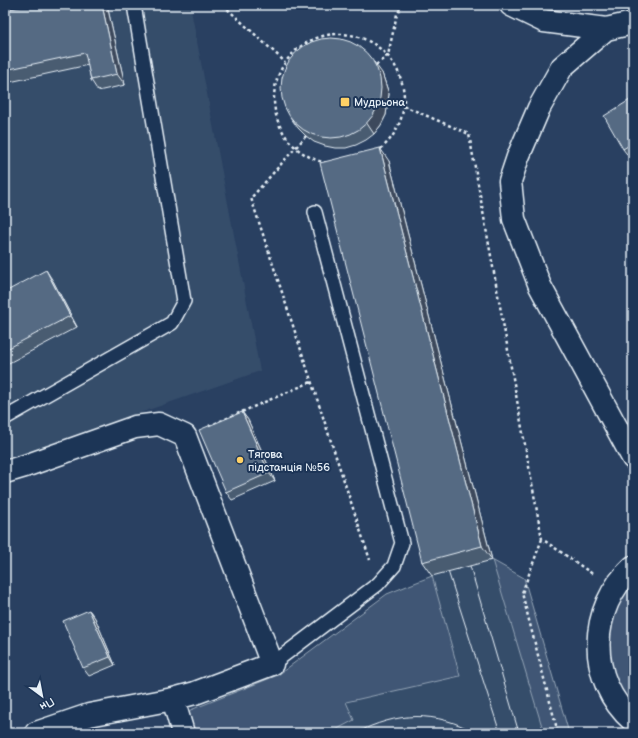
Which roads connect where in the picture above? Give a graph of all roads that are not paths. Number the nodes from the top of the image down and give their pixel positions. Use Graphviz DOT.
graph roads {
  1 [pos="134,5"];
  2 [pos="511,5"];
  3 [pos="633,23"];
  4 [pos="606,29"];
  5 [pos="315,212"];
  6 [pos="5,418"];
  7 [pos="633,458"];
  8 [pos="5,472"];
  9 [pos="633,567"];
  10 [pos="272,664"];
  11 [pos="173,699"];
  12 [pos="633,721"];
  13 [pos="36,733"];
  14 [pos="183,733"];
  1 -- 6 [label="lane"];
  2 -- 4 [label="street"];
  3 -- 4 [label="street"];
  4 -- 7 [label="street"];
  5 -- 10 [label="lane"];
  8 -- 10 [label="street"];
  9 -- 12 [label="street"];
  10 -- 11 [label="street"];
  11 -- 13 [label="street"];
  11 -- 14 [label="street"];
}
